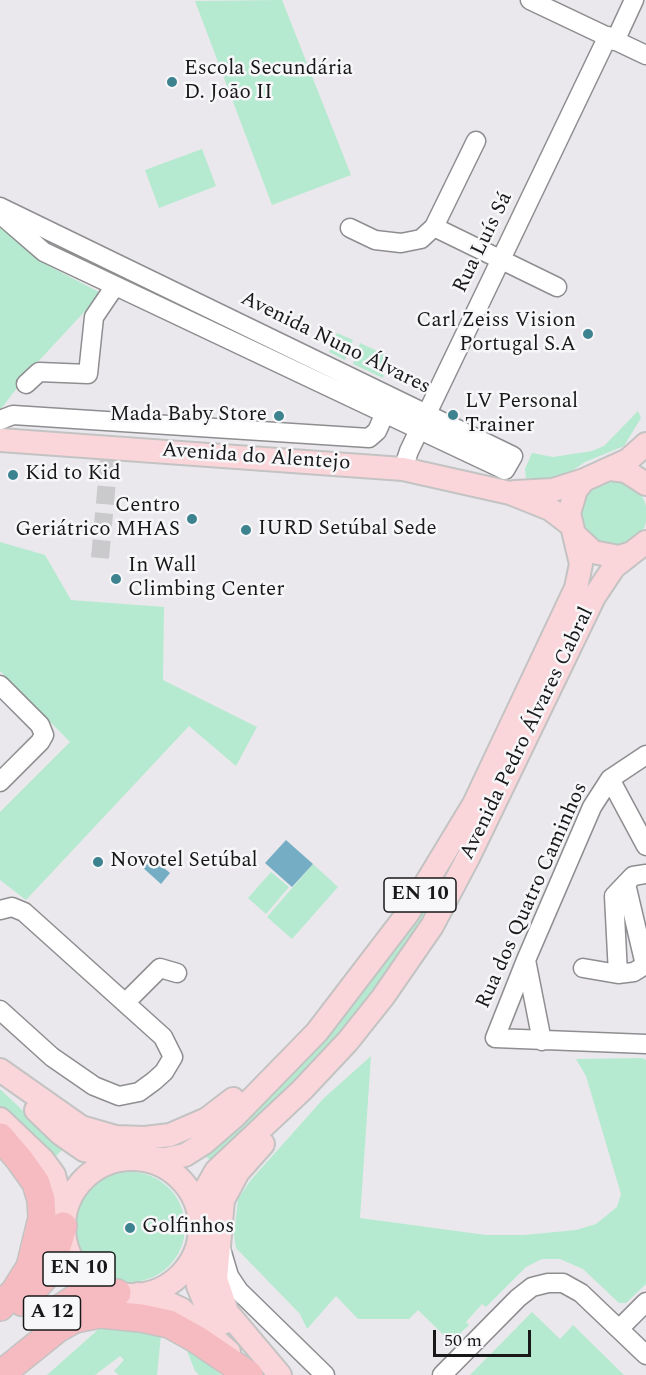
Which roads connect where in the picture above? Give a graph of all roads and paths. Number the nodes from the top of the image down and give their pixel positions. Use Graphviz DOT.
graph roads {
  1 [pos="530,0"];
  2 [pos="633,0"];
  3 [pos="611,38"];
  4 [pos="646,55"];
  5 [pos="476,141"];
  6 [pos="0,207"];
  7 [pos="0,214"];
  8 [pos="434,227"];
  9 [pos="350,228"];
  10 [pos="56,234"];
  11 [pos="44,252"];
  12 [pos="501,259"];
  13 [pos="116,286"];
  14 [pos="557,286"];
  15 [pos="26,384"];
  16 [pos="385,413"];
  17 [pos="0,420"];
  18 [pos="423,422"];
  19 [pos="0,440"];
  20 [pos="646,444"];
  21 [pos="403,469"];
  22 [pos="610,469"];
  23 [pos="584,480"];
  24 [pos="646,484"];
  25 [pos="510,493"];
  26 [pos="573,530"];
  27 [pos="641,547"];
  28 [pos="1,688"];
  29 [pos="646,755"];
  30 [pos="610,779"];
  31 [pos="0,782"];
  32 [pos="646,846"];
  33 [pos="646,874"];
  34 [pos="626,884"];
  35 [pos="0,910"];
  36 [pos="526,960"];
  37 [pos="583,968"];
  38 [pos="177,973"];
  39 [pos="618,974"];
  40 [pos="351,990"];
  41 [pos="125,1003"];
  42 [pos="0,1010"];
  43 [pos="542,1041"];
  44 [pos="646,1044"];
  45 [pos="0,1072"];
  46 [pos="0,1119"];
  47 [pos="0,1137"];
  48 [pos="135,1159"];
  49 [pos="64,1222"];
  50 [pos="206,1231"];
  51 [pos="127,1294"];
  52 [pos="646,1302"];
  53 [pos="0,1307"];
  54 [pos="0,1323"];
  55 [pos="619,1329"];
  56 [pos="646,1355"];
  57 [pos="0,1359"];
  58 [pos="0,1375"];
  59 [pos="251,1375"];
  60 [pos="279,1375"];
  61 [pos="325,1375"];
  62 [pos="442,1375"];
  1 -- 3 [label="street"];
  2 -- 3 [label="street, Rua Luís Sá"];
  3 -- 4 [label="street"];
  3 -- 12 [label="street, Rua Luís Sá"];
  5 -- 8 [label="street"];
  6 -- 10 [label="street, Avenida Nuno Álvares"];
  7 -- 11 [label="street, Avenida Nuno Álvares"];
  8 -- 9 [label="street"];
  8 -- 12 [label="street"];
  10 -- 11 [label="street"];
  10 -- 18 [label="street, Avenida Nuno Álvares"];
  11 -- 13 [label="street, Avenida Nuno Álvares"];
  12 -- 14 [label="street"];
  12 -- 18 [label="street, Rua Luís Sá"];
  13 -- 15 [label="street"];
  13 -- 16 [label="street, Avenida Nuno Álvares"];
  16 -- 17 [label="street"];
  16 -- 18 [label="street, Avenida Nuno Álvares"];
  18 -- 21 [label="street, Rua Luís Sá"];
  19 -- 21 [label="main road, Avenida do Alentejo"];
  20 -- 22 [label="main road"];
  21 -- 25 [label="main road, Avenida do Alentejo"];
  22 -- 23 [label="main road"];
  22 -- 24 [label="main road"];
  23 -- 25 [label="main road, Avenida do Alentejo"];
  23 -- 26 [label="main road, Avenida Pedro Álvares Cabral"];
  25 -- 26 [label="main road, Avenida do Alentejo"];
  26 -- 27 [label="main road, Avenida Pedro Álvares Cabral"];
  26 -- 40 [label="main road, Avenida Pedro Álvares Cabral / EN 10"];
  27 -- 50 [label="main road, Avenida Pedro Álvares Cabral / EN 10"];
  28 -- 31 [label="street"];
  29 -- 30 [label="street, Rua dos Quatro Caminhos"];
  30 -- 32 [label="street"];
  30 -- 36 [label="street, Rua dos Quatro Caminhos"];
  33 -- 34 [label="street"];
  34 -- 39 [label="street"];
  34 -- 39 [label="street"];
  35 -- 41 [label="street"];
  36 -- 43 [label="street"];
  36 -- 43 [label="street, Rua dos Quatro Caminhos"];
  37 -- 39 [label="street"];
  38 -- 41 [label="street"];
  40 -- 45 [label="main road"];
  40 -- 48 [label="main road, Avenida Pedro Álvares Cabral / EN 10"];
  41 -- 42 [label="street"];
  43 -- 44 [label="street"];
  45 -- 48 [label="main road, EN 10"];
  46 -- 49 [label="main road, EN 10"];
  47 -- 53 [label="highway"];
  48 -- 49 [label="main road, EN 10"];
  48 -- 50 [label="main road, EN 10"];
  49 -- 51 [label="main road, EN 10"];
  49 -- 54 [label="highway, A 12"];
  50 -- 51 [label="main road, EN 10"];
  50 -- 60 [label="main road"];
  50 -- 61 [label="street"];
  51 -- 57 [label="highway, A 12"];
  51 -- 59 [label="main road"];
  52 -- 55 [label="street"];
  55 -- 56 [label="street"];
  55 -- 62 [label="street"];
  58 -- 59 [label="highway"];
}
